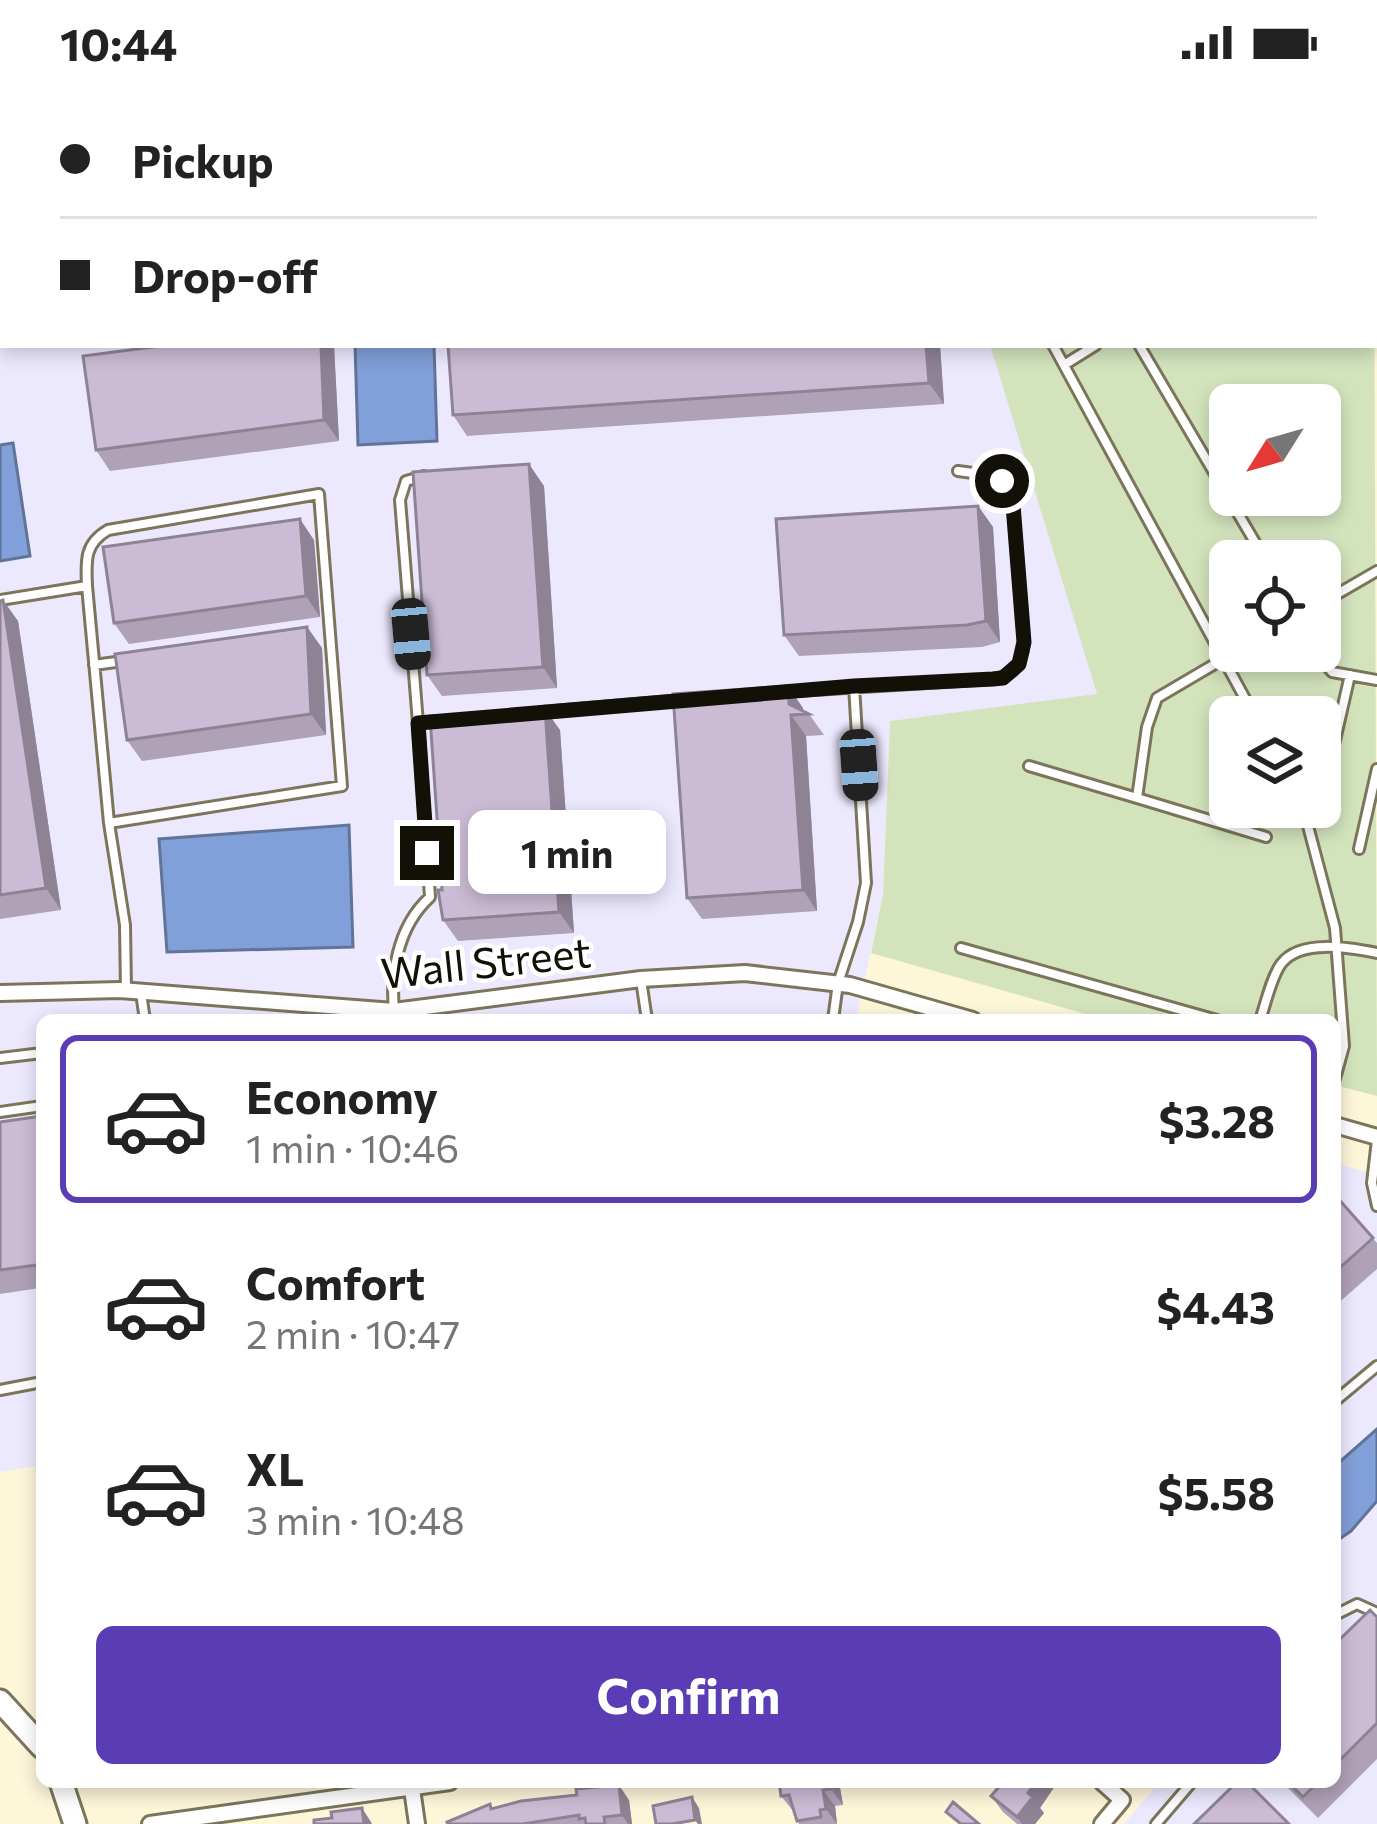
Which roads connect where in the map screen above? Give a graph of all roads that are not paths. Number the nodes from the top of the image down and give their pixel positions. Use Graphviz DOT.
graph roads {
  1 [pos="1055,348"];
  2 [pos="1091,348"];
  3 [pos="1141,348"];
  4 [pos="1064,365"];
  5 [pos="958,471"];
  6 [pos="438,475"];
  7 [pos="1254,540"];
  8 [pos="1377,571"];
  9 [pos="87,586"];
  10 [pos="1341,592"];
  11 [pos="0,600"];
  12 [pos="330,631"];
  13 [pos="1209,631"];
  14 [pos="307,634"];
  15 [pos="142,658"];
  16 [pos="94,664"];
  17 [pos="1209,667"];
  18 [pos="1331,672"];
  19 [pos="1350,675"];
  20 [pos="1377,680"];
  21 [pos="854,686"];
  22 [pos="771,693"];
  23 [pos="704,699"];
  24 [pos="532,713"];
  25 [pos="1341,714"];
  26 [pos="441,721"];
  27 [pos="418,723"];
  28 [pos="1029,766"];
  29 [pos="1377,769"];
  30 [pos="1137,798"];
  31 [pos="109,823"];
  32 [pos="1310,828"];
  33 [pos="1266,838"];
  34 [pos="1359,848"];
  35 [pos="1336,945"];
  36 [pos="961,948"];
  37 [pos="1377,953"];
  38 [pos="641,980"];
  39 [pos="838,983"];
  40 [pos="134,992"];
  41 [pos="0,993"];
  42 [pos="275,1002"];
  43 [pos="1163,1005"];
  44 [pos="143,1014"];
  45 [pos="276,1014"];
  46 [pos="377,1014"];
  47 [pos="394,1014"];
  48 [pos="408,1014"];
  49 [pos="646,1014"];
  50 [pos="834,1014"];
  51 [pos="951,1014"];
  52 [pos="1161,1014"];
  53 [pos="1195,1014"];
  54 [pos="1262,1014"];
  55 [pos="36,1054"];
  56 [pos="1341,1057"];
  57 [pos="0,1058"];
  58 [pos="36,1107"];
  59 [pos="0,1112"];
  60 [pos="1341,1127"];
  61 [pos="1377,1139"];
  62 [pos="1377,1206"];
  63 [pos="1377,1366"];
  64 [pos="36,1383"];
  65 [pos="0,1390"];
  66 [pos="1341,1396"];
  67 [pos="1341,1612"];
  68 [pos="1377,1612"];
  69 [pos="0,1701"];
  70 [pos="36,1740"];
  71 [pos="63,1788"];
  72 [pos="391,1788"];
  73 [pos="411,1788"];
  74 [pos="1109,1788"];
  75 [pos="1187,1788"];
  76 [pos="75,1824"];
  77 [pos="150,1824"];
  78 [pos="417,1824"];
  79 [pos="1102,1824"];
  80 [pos="1156,1824"];
  1 -- 4 [label="lane"];
  2 -- 4 [label="lane"];
  3 -- 7 [label="lane"];
  4 -- 13 [label="lane"];
  5 -- 21 [label="lane"];
  6 -- 27 [label="lane"];
  8 -- 10 [label="lane"];
  9 -- 11 [label="lane"];
  9 -- 12 [label="lane"];
  9 -- 16 [label="lane"];
  12 -- 14 [label="lane"];
  12 -- 31 [label="lane"];
  15 -- 16 [label="lane"];
  16 -- 31 [label="lane"];
  17 -- 30 [label="lane"];
  18 -- 19 [label="lane"];
  19 -- 20 [label="lane"];
  19 -- 25 [label="lane"];
  21 -- 22 [label="lane"];
  21 -- 39 [label="lane"];
  23 -- 24 [label="lane"];
  26 -- 27 [label="lane"];
  27 -- 47 [label="lane"];
  28 -- 30 [label="lane"];
  29 -- 34 [label="lane"];
  30 -- 33 [label="lane"];
  31 -- 40 [label="lane"];
  32 -- 35 [label="lane"];
  35 -- 37 [label="lane"];
  35 -- 54 [label="lane"];
  35 -- 56 [label="lane"];
  36 -- 43 [label="lane"];
  38 -- 39 [label="street, Wall Street"];
  38 -- 48 [label="street, Wall Street"];
  38 -- 49 [label="lane"];
  39 -- 50 [label="lane"];
  39 -- 51 [label="street, Wall Street"];
  40 -- 41 [label="street, Wall Street"];
  40 -- 42 [label="street, Wall Street"];
  40 -- 44 [label="lane"];
  42 -- 45 [label="lane"];
  42 -- 46 [label="street, Wall Street"];
  43 -- 52 [label="lane"];
  43 -- 53 [label="lane"];
  55 -- 57 [label="lane"];
  58 -- 59 [label="lane"];
  60 -- 61 [label="street"];
  61 -- 62 [label="lane"];
  63 -- 66 [label="lane"];
  64 -- 65 [label="lane"];
  67 -- 68 [label="lane"];
  69 -- 70 [label="street"];
  71 -- 76 [label="street"];
  72 -- 77 [label="street"];
  73 -- 78 [label="street"];
  74 -- 79 [label="street"];
  75 -- 80 [label="lane"];
}
